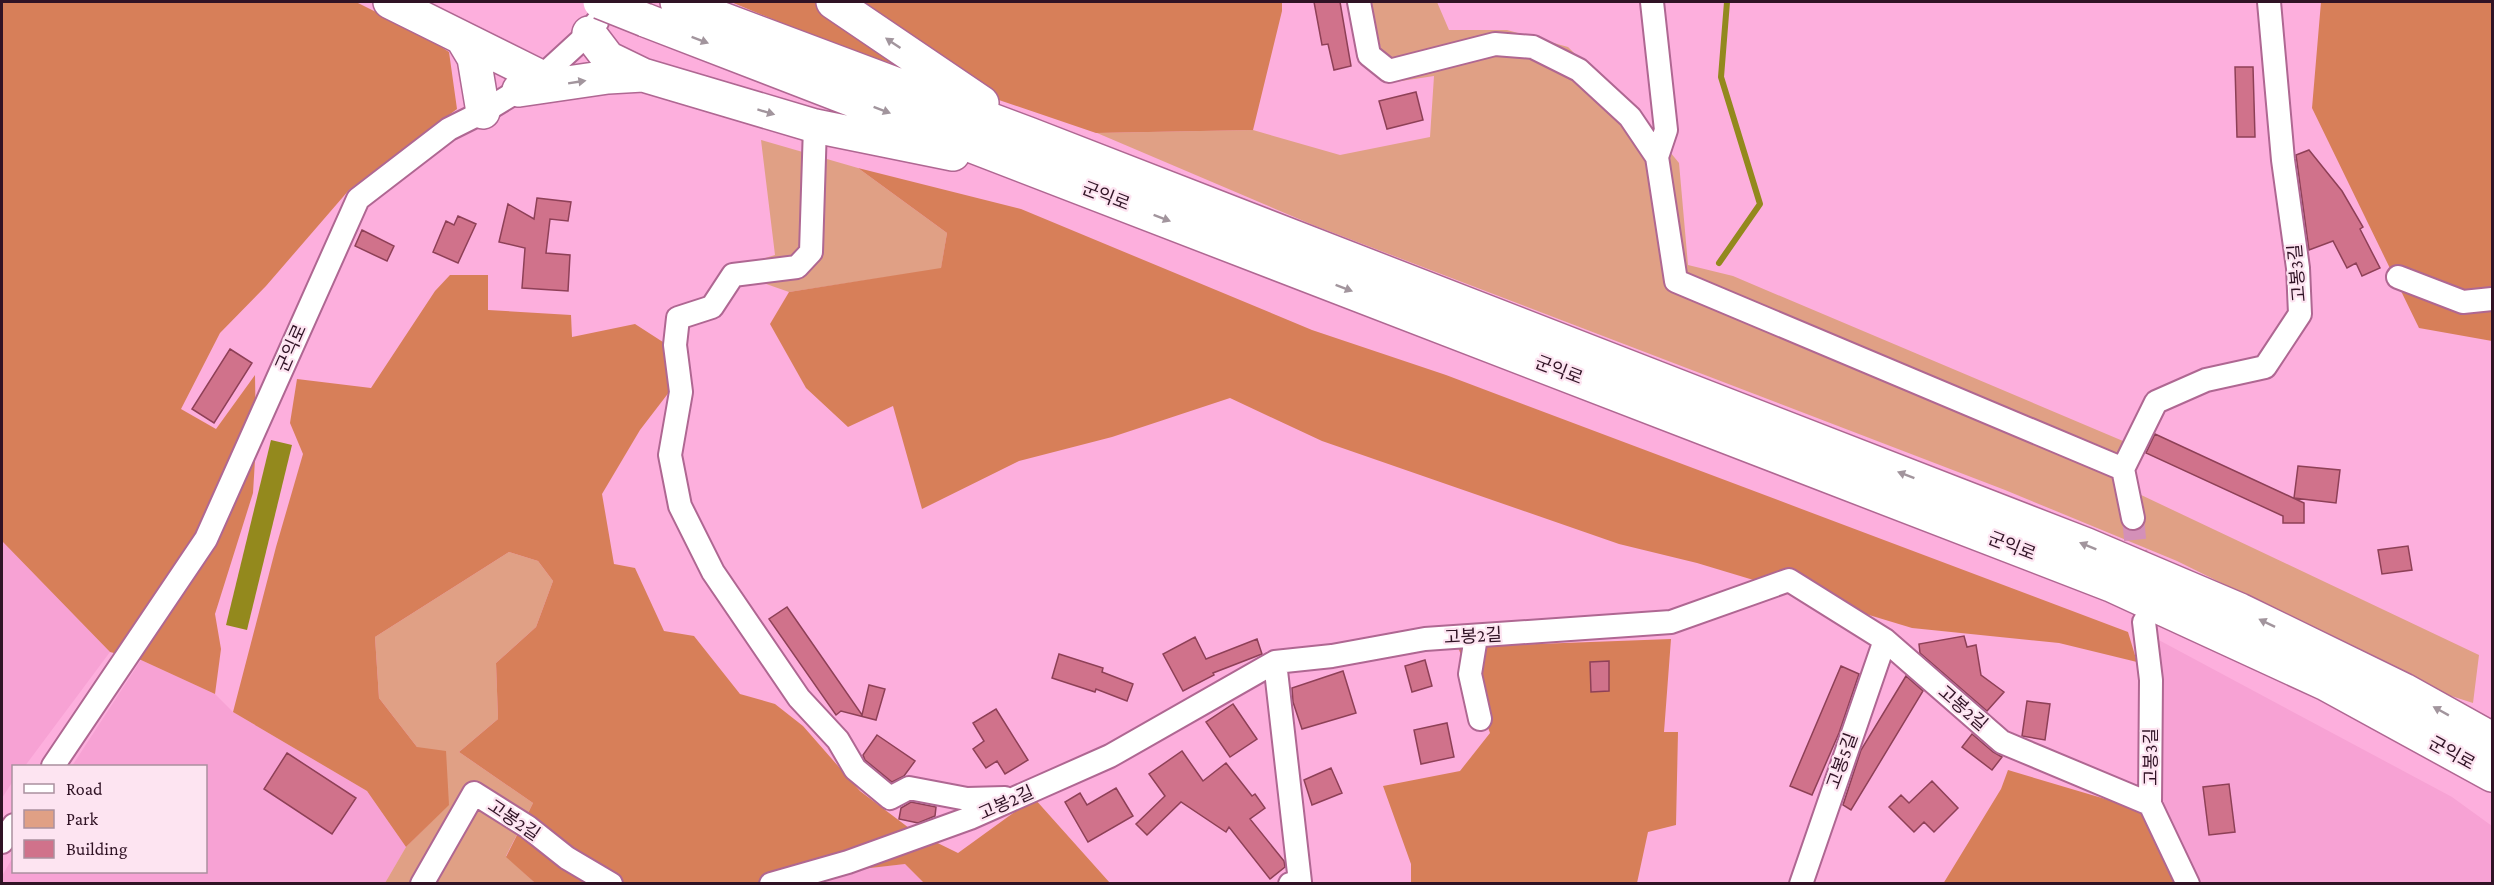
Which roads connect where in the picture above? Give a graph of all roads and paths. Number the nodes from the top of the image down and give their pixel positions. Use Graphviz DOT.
graph roads {
  1 [pos="390,2"];
  2 [pos="600,2"];
  3 [pos="611,2"];
  4 [pos="677,2"];
  5 [pos="833,2"];
  6 [pos="1359,2"];
  7 [pos="1652,2"];
  8 [pos="2269,2"];
  9 [pos="590,33"];
  10 [pos="462,38"];
  11 [pos="642,75"];
  12 [pos="530,83"];
  13 [pos="483,112"];
  14 [pos="815,126"];
  15 [pos="1029,134"];
  16 [pos="1657,157"];
  17 [pos="1044,172"];
  18 [pos="2398,277"];
  19 [pos="2493,299"];
  20 [pos="2123,469"];
  21 [pos="2133,518"];
  22 [pos="2144,622"];
  23 [pos="1476,637"];
  24 [pos="1885,640"];
  25 [pos="1275,662"];
  26 [pos="1480,719"];
  27 [pos="2493,739"];
  28 [pos="54,765"];
  29 [pos="2493,775"];
  30 [pos="1016,798"];
  31 [pos="2150,804"];
  32 [pos="12,828"];
  33 [pos="2,842"];
  34 [pos="422,884"];
  35 [pos="611,884"];
  36 [pos="771,884"];
  37 [pos="1290,884"];
  38 [pos="1801,884"];
  39 [pos="2188,884"];
  1 -- 10 [label="highway"];
  2 -- 17 [label="highway, 군익로, one-way, bridge"];
  3 -- 9 [label="street, 군익로"];
  4 -- 15 [label="highway, 군익로"];
  15 -- 5 [label="highway, one-way"];
  6 -- 16 [label="street"];
  7 -- 16 [label="street"];
  8 -- 20 [label="street, 고봉3길"];
  9 -- 11 [label="highway"];
  9 -- 12 [label="street, 군익로"];
  10 -- 12 [label="highway"];
  10 -- 13 [label="highway"];
  12 -- 11 [label="highway, one-way"];
  11 -- 14 [label="highway, one-way"];
  12 -- 13 [label="street, 군익로"];
  13 -- 28 [label="street, 군익로"];
  14 -- 17 [label="highway"];
  14 -- 30 [label="street"];
  27 -- 15 [label="highway, 군익로, one-way"];
  16 -- 20 [label="street"];
  17 -- 29 [label="highway, 군익로, one-way"];
  18 -- 19 [label="street"];
  20 -- 21 [label="street"];
  22 -- 31 [label="street, 고봉3길"];
  23 -- 24 [label="street, 고봉2길"];
  23 -- 25 [label="street, 고봉2길"];
  23 -- 26 [label="street"];
  24 -- 31 [label="street, 고봉2길"];
  24 -- 38 [label="street, 고봉5길"];
  25 -- 30 [label="street, 고봉2길"];
  25 -- 37 [label="street"];
  30 -- 36 [label="street, 고봉2길"];
  31 -- 39 [label="street, 고봉3길"];
  32 -- 33 [label="street"];
  34 -- 35 [label="street, 고봉2길"];
}
